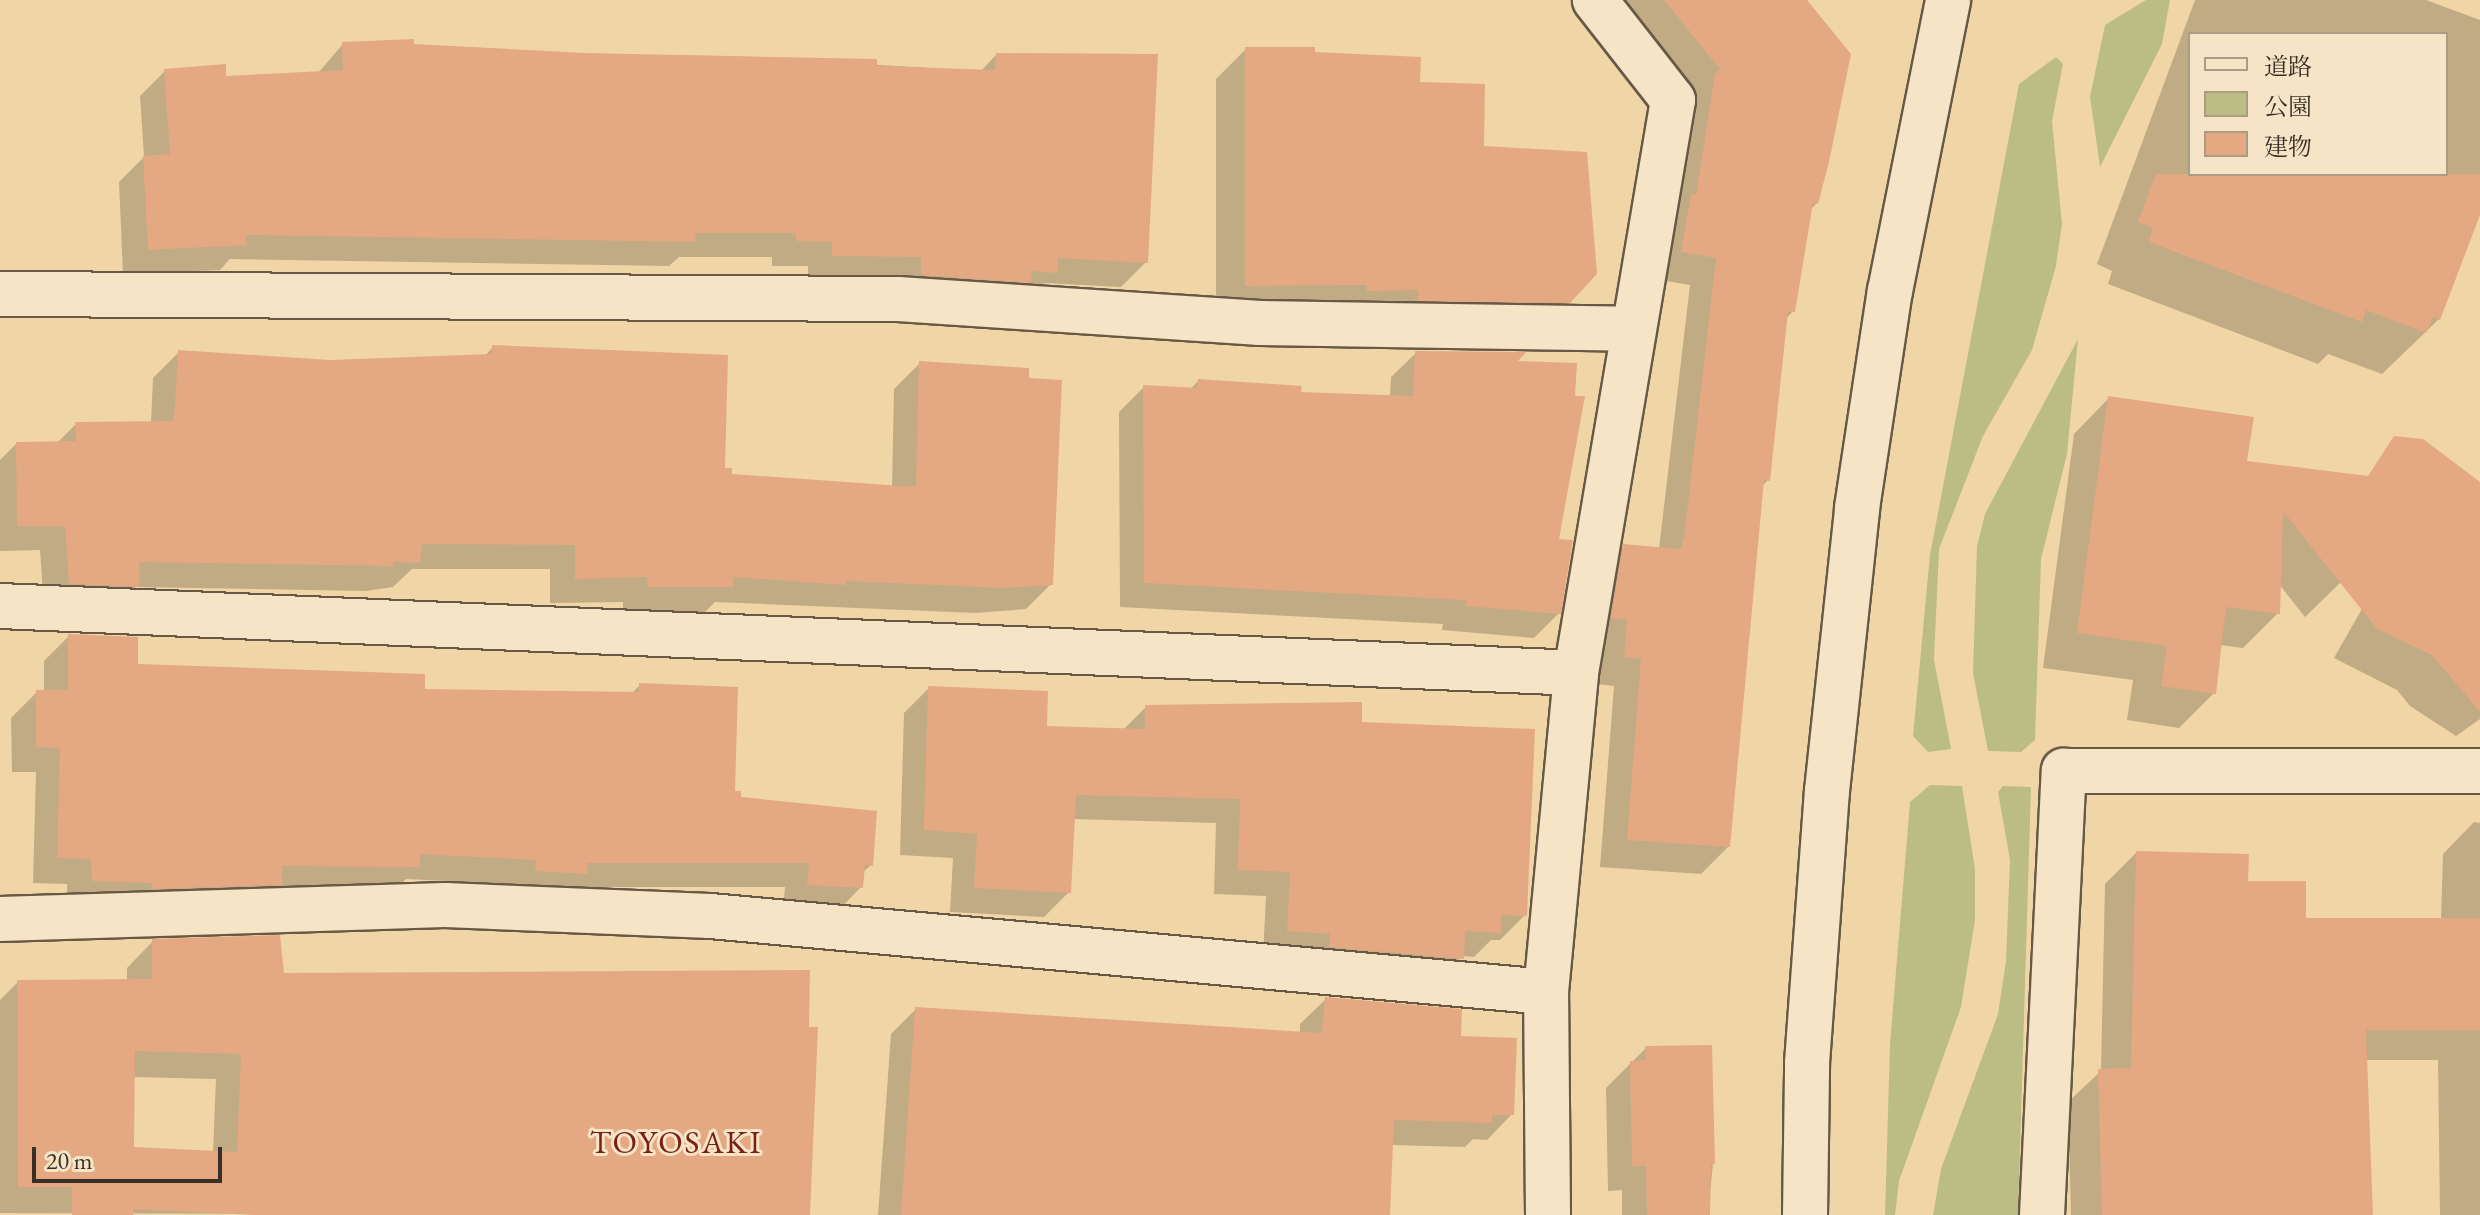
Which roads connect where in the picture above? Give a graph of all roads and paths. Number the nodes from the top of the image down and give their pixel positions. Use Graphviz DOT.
graph roads {
  1 [pos="1595,0"];
  2 [pos="1948,0"];
  3 [pos="0,294"];
  4 [pos="1630,329"];
  5 [pos="0,606"];
  6 [pos="1576,673"];
  7 [pos="2480,771"];
  8 [pos="0,919"];
  9 [pos="1546,992"];
  10 [pos="1548,1215"];
  11 [pos="1805,1215"];
  12 [pos="2042,1215"];
  1 -- 4 [label="street"];
  2 -- 11 [label="street"];
  3 -- 4 [label="street"];
  4 -- 6 [label="street"];
  5 -- 6 [label="street"];
  6 -- 9 [label="street"];
  7 -- 12 [label="street"];
  8 -- 9 [label="street"];
  9 -- 10 [label="street"];
}
